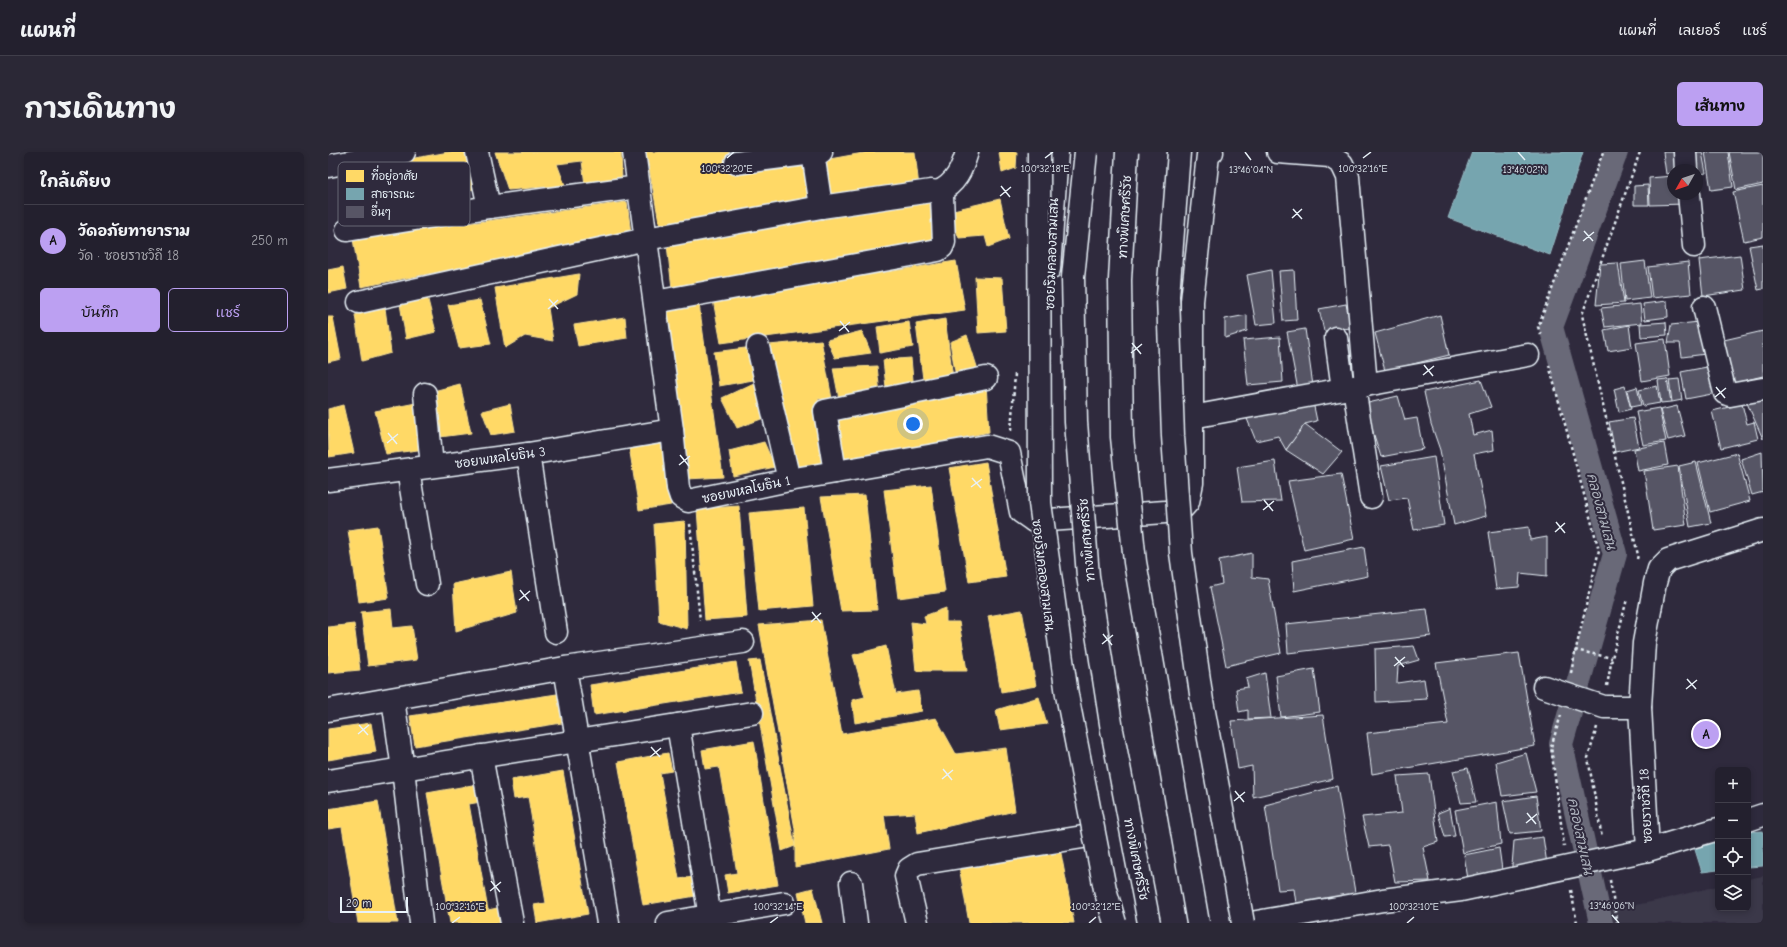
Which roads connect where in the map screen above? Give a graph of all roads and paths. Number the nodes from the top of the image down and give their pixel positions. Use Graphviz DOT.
graph roads {
  1 [pos="404,152"];
  2 [pos="477,152"];
  3 [pos="634,152"];
  4 [pos="968,152"];
  5 [pos="1039,152"];
  6 [pos="1057,152"];
  7 [pos="1086,152"];
  8 [pos="1127,152"];
  9 [pos="1179,152"];
  10 [pos="1212,152"];
  11 [pos="1278,152"];
  12 [pos="1603,152"];
  13 [pos="1640,152"];
  14 [pos="1684,152"];
  15 [pos="817,153"];
  16 [pos="350,162"];
  17 [pos="736,163"];
  18 [pos="338,164"];
  19 [pos="1685,164"];
  20 [pos="328,166"];
  21 [pos="639,187"];
  22 [pos="938,192"];
  23 [pos="1690,200"];
  24 [pos="489,207"];
  25 [pos="821,207"];
  26 [pos="470,210"];
  27 [pos="372,226"];
  28 [pos="347,230"];
  29 [pos="646,239"];
  30 [pos="1694,246"];
  31 [pos="359,302"];
  32 [pos="655,302"];
  33 [pos="1704,307"];
  34 [pos="1336,338"];
  35 [pos="758,346"];
  36 [pos="1539,351"];
  37 [pos="986,378"];
  38 [pos="1354,387"];
  39 [pos="1763,389"];
  40 [pos="425,394"];
  41 [pos="1192,417"];
  42 [pos="672,430"];
  43 [pos="528,454"];
  44 [pos="432,466"];
  45 [pos="408,470"];
  46 [pos="835,472"];
  47 [pos="328,480"];
  48 [pos="790,480"];
  49 [pos="1370,497"];
  50 [pos="688,501"];
  51 [pos="1180,511"];
  52 [pos="1034,521"];
  53 [pos="1763,530"];
  54 [pos="1636,562"];
  55 [pos="427,584"];
  56 [pos="1629,592"];
  57 [pos="700,620"];
  58 [pos="556,632"];
  59 [pos="743,642"];
  60 [pos="1612,658"];
  61 [pos="565,668"];
  62 [pos="1544,687"];
  63 [pos="393,699"];
  64 [pos="1564,703"];
  65 [pos="1640,707"];
  66 [pos="328,710"];
  67 [pos="752,713"];
  68 [pos="1601,715"];
  69 [pos="678,725"];
  70 [pos="578,741"];
  71 [pos="481,756"];
  72 [pos="403,769"];
  73 [pos="328,781"];
  74 [pos="1763,815"];
  75 [pos="1751,819"];
  76 [pos="1715,830"];
  77 [pos="1089,836"];
  78 [pos="1648,850"];
  79 [pos="1605,852"];
  80 [pos="1566,858"];
  81 [pos="851,883"];
  82 [pos="1611,889"];
  83 [pos="1573,900"];
  84 [pos="784,903"];
  85 [pos="1352,914"];
  86 [pos="710,919"];
  87 [pos="421,923"];
  88 [pos="512,923"];
  89 [pos="608,923"];
  90 [pos="668,923"];
  91 [pos="856,923"];
  92 [pos="917,923"];
  93 [pos="1107,923"];
  94 [pos="1115,923"];
  95 [pos="1149,923"];
  96 [pos="1198,923"];
  97 [pos="1243,923"];
  98 [pos="1252,923"];
  99 [pos="1577,923"];
  100 [pos="1617,923"];
  1 -- 16 [label="main road"];
  2 -- 24 [label="main road"];
  3 -- 21 [label="main road, ซอยพหลโยธิน 1"];
  4 -- 22 [label="main road"];
  5 -- 94 [label="main road, bridge"];
  6 -- 52 [label="main road, ซอยริมคลองสามเสน"];
  7 -- 95 [label="main road, ทางพิเศษศรีรัช, bridge"];
  8 -- 96 [label="main road, ทางพิเศษศรีรัช, bridge"];
  9 -- 97 [label="main road, bridge"];
  10 -- 41 [label="main road"];
  11 -- 38 [label="main road"];
  12 -- 36 [label="path"];
  13 -- 54 [label="path"];
  14 -- 19 [label="main road"];
  15 -- 17 [label="main road"];
  15 -- 25 [label="main road"];
  18 -- 20 [label="main road"];
  21 -- 24 [label="main road"];
  21 -- 29 [label="main road, ซอยพหลโยธิน 1"];
  22 -- 25 [label="main road"];
  22 -- 32 [label="main road"];
  23 -- 30 [label="main road"];
  24 -- 26 [label="main road"];
  25 -- 29 [label="main road"];
  27 -- 28 [label="main road"];
  29 -- 31 [label="main road"];
  29 -- 32 [label="main road, ซอยพหลโยธิน 1"];
  32 -- 42 [label="main road, ซอยพหลโยธิน 1"];
  33 -- 39 [label="main road"];
  34 -- 38 [label="main road"];
  35 -- 48 [label="main road"];
  36 -- 38 [label="main road"];
  36 -- 60 [label="path, bridge"];
  37 -- 46 [label="main road"];
  38 -- 41 [label="main road"];
  38 -- 49 [label="main road"];
  40 -- 44 [label="main road"];
  41 -- 51 [label="main road"];
  42 -- 43 [label="main road, ซอยพหลโยธิน 3"];
  42 -- 50 [label="main road, ซอยพหลโยธิน 1"];
  43 -- 44 [label="main road, ซอยพหลโยธิน 3"];
  43 -- 58 [label="main road"];
  44 -- 45 [label="main road, ซอยพหลโยธิน 3"];
  45 -- 47 [label="main road, ซอยพหลโยธิน 3"];
  45 -- 55 [label="main road"];
  46 -- 48 [label="main road, ซอยพหลโยธิน 1"];
  46 -- 52 [label="main road, ซอยพหลโยธิน 1"];
  48 -- 50 [label="main road, ซอยพหลโยธิน 1"];
  50 -- 57 [label="path"];
  51 -- 52 [label="main road"];
  51 -- 98 [label="main road"];
  52 -- 77 [label="main road, ซอยริมคลองสามเสน"];
  53 -- 65 [label="main road, ซอยราชวิถี 18"];
  56 -- 60 [label="path"];
  59 -- 61 [label="main road"];
  60 -- 68 [label="path"];
  61 -- 63 [label="main road"];
  61 -- 70 [label="main road"];
  62 -- 64 [label="main road"];
  63 -- 66 [label="main road"];
  63 -- 72 [label="main road"];
  64 -- 68 [label="main road"];
  64 -- 80 [label="path"];
  65 -- 68 [label="main road"];
  65 -- 78 [label="main road, ซอยราชวิถี 18"];
  67 -- 69 [label="main road"];
  68 -- 79 [label="path"];
  69 -- 70 [label="main road"];
  69 -- 86 [label="main road"];
  70 -- 71 [label="main road"];
  70 -- 89 [label="main road"];
  71 -- 72 [label="main road"];
  71 -- 88 [label="main road"];
  72 -- 73 [label="main road"];
  72 -- 87 [label="main road"];
  74 -- 75 [label="main road"];
  76 -- 78 [label="main road"];
  77 -- 92 [label="main road"];
  77 -- 93 [label="main road, ซอยริมคลองสามเสน"];
  78 -- 79 [label="main road, ซอยราชวิถี 18"];
  79 -- 80 [label="main road, ซอยราชวิถี 18"];
  80 -- 85 [label="main road, ซอยราชวิถี 18"];
  81 -- 91 [label="main road"];
  82 -- 100 [label="path"];
  83 -- 99 [label="path"];
  84 -- 86 [label="main road"];
  85 -- 98 [label="main road, ซอยราชวิถี 18"];
  86 -- 90 [label="main road"];
}
